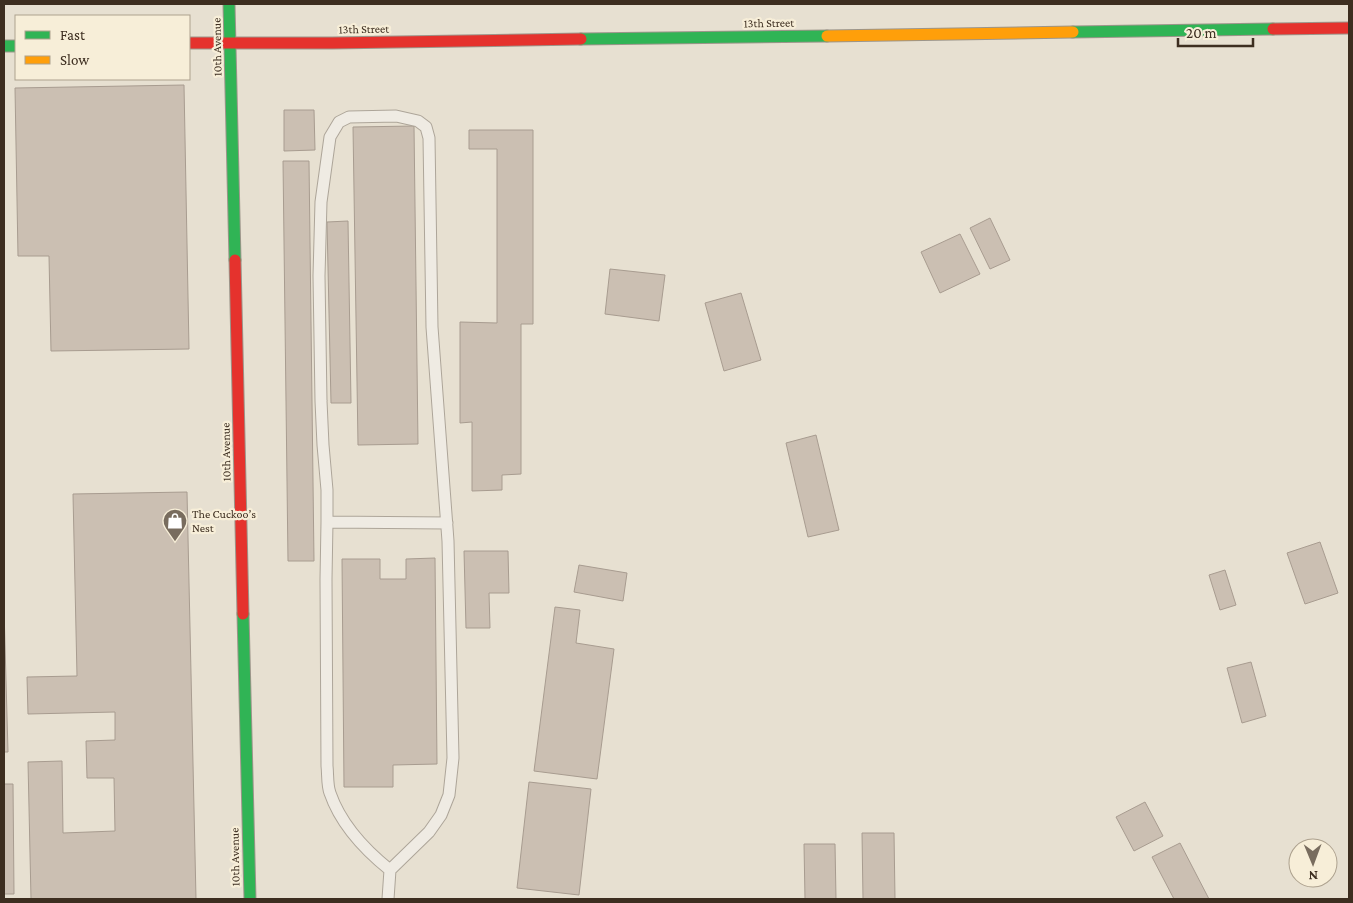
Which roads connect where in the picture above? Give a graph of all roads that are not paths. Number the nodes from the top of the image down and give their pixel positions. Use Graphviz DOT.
graph roads {
  1 [pos="229,4"];
  2 [pos="1349,28"];
  3 [pos="190,42"];
  4 [pos="230,42"];
  5 [pos="327,522"];
  6 [pos="447,523"];
  7 [pos="390,870"];
  8 [pos="250,899"];
  9 [pos="388,899"];
  1 -- 4 [label="main road, 10th Avenue"];
  2 -- 4 [label="main road, 13th Street"];
  3 -- 4 [label="main road, 13th Street"];
  4 -- 8 [label="main road, 10th Avenue"];
  5 -- 6 [label="lane"];
  5 -- 6 [label="lane"];
  5 -- 7 [label="lane"];
  6 -- 7 [label="lane"];
  7 -- 9 [label="lane"];
}
